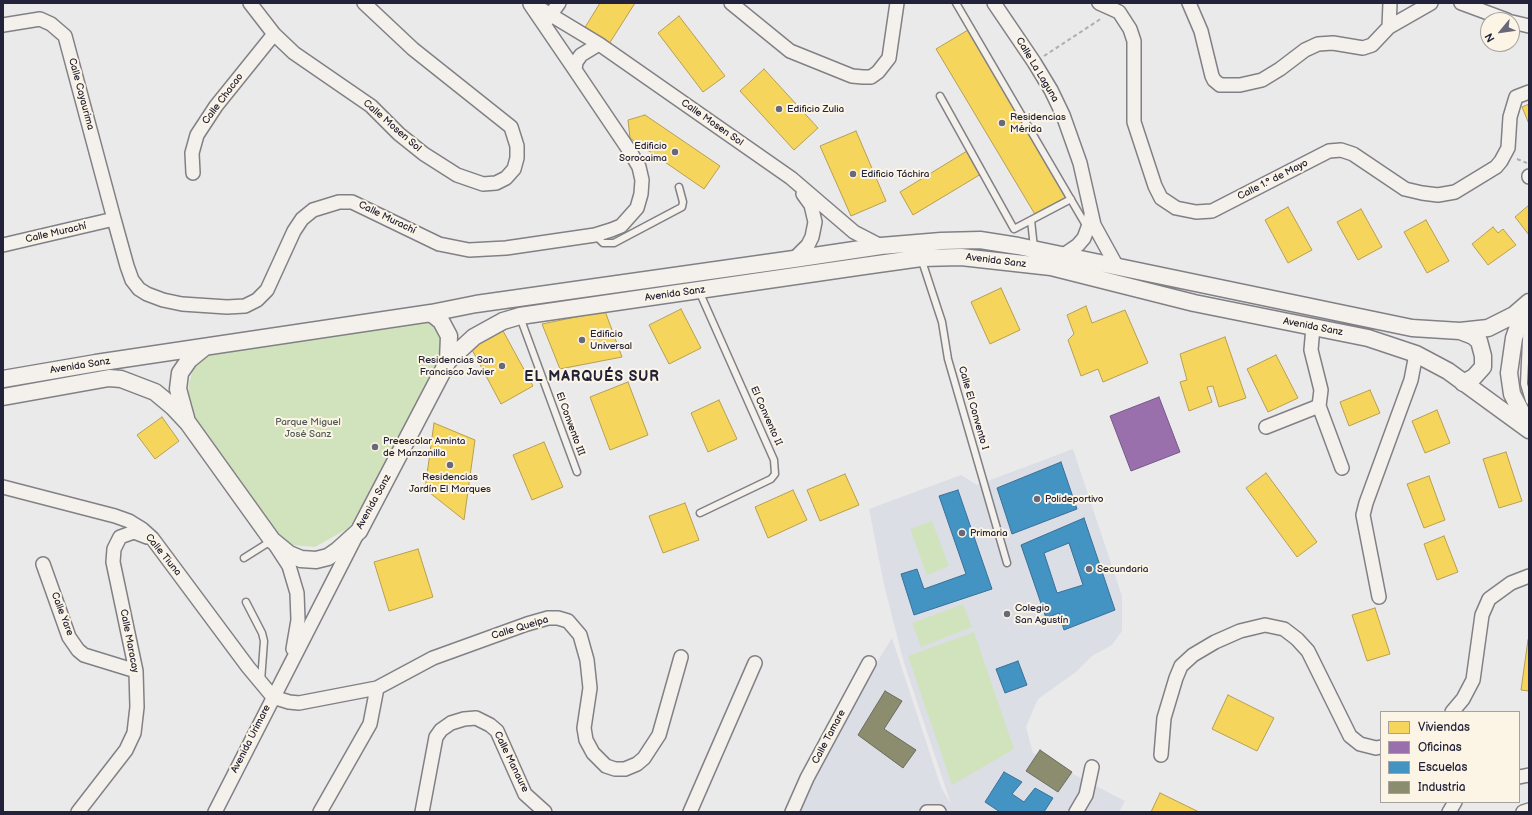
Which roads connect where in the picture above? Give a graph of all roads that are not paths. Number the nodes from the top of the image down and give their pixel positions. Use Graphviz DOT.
graph roads {
  1 [pos="250,3"];
  2 [pos="364,3"];
  3 [pos="530,3"];
  4 [pos="559,3"];
  5 [pos="731,3"];
  6 [pos="897,3"];
  7 [pos="956,3"];
  8 [pos="994,3"];
  9 [pos="1099,3"];
  10 [pos="1189,3"];
  11 [pos="1390,3"];
  12 [pos="1431,3"];
  13 [pos="1461,3"];
  14 [pos="1485,12"];
  15 [pos="547,20"];
  16 [pos="3,25"];
  17 [pos="1389,27"];
  18 [pos="274,34"];
  19 [pos="599,44"];
  20 [pos="575,70"];
  21 [pos="1529,92"];
  22 [pos="940,96"];
  23 [pos="193,173"];
  24 [pos="791,178"];
  25 [pos="679,187"];
  26 [pos="1070,199"];
  27 [pos="1091,211"];
  28 [pos="114,219"];
  29 [pos="1031,220"];
  30 [pos="1088,228"];
  31 [pos="595,235"];
  32 [pos="3,245"];
  33 [pos="881,246"];
  34 [pos="1034,250"];
  35 [pos="1062,256"];
  36 [pos="921,258"];
  37 [pos="794,260"];
  38 [pos="1116,265"];
  39 [pos="699,290"];
  40 [pos="1527,305"];
  41 [pos="431,313"];
  42 [pos="520,316"];
  43 [pos="1313,327"];
  44 [pos="1460,331"];
  45 [pos="205,347"];
  46 [pos="1416,354"];
  47 [pos="448,361"];
  48 [pos="3,379"];
  49 [pos="1529,379"];
  50 [pos="1463,383"];
  51 [pos="1525,389"];
  52 [pos="3,397"];
  53 [pos="1529,401"];
  54 [pos="1319,406"];
  55 [pos="188,423"];
  56 [pos="1266,427"];
  57 [pos="1529,429"];
  58 [pos="1342,468"];
  59 [pos="577,472"];
  60 [pos="3,487"];
  61 [pos="700,513"];
  62 [pos="359,531"];
  63 [pos="152,538"];
  64 [pos="272,540"];
  65 [pos="244,558"];
  66 [pos="1007,563"];
  67 [pos="43,564"];
  68 [pos="1529,576"];
  69 [pos="1380,597"];
  70 [pos="246,602"];
  71 [pos="681,657"];
  72 [pos="755,663"];
  73 [pos="869,663"];
  74 [pos="289,666"];
  75 [pos="136,671"];
  76 [pos="261,683"];
  77 [pos="377,688"];
  78 [pos="273,697"];
  79 [pos="1453,711"];
  80 [pos="1380,747"];
  81 [pos="1161,754"];
  82 [pos="1092,766"];
  83 [pos="1454,803"];
  84 [pos="1529,810"];
  85 [pos="78,812"];
  86 [pos="215,812"];
  87 [pos="320,812"];
  88 [pos="422,812"];
  89 [pos="545,812"];
  90 [pos="690,812"];
  91 [pos="792,812"];
  92 [pos="927,812"];
  93 [pos="939,812"];
  94 [pos="1076,812"];
  95 [pos="1449,812"];
  96 [pos="1523,812"];
  1 -- 18 [label="street, Calle Mosen Sol"];
  2 -- 18 [label="street, Calle Mosen Sol"];
  3 -- 15 [label="street, Calle Mosen Sol"];
  4 -- 15 [label="street"];
  5 -- 6 [label="street"];
  7 -- 26 [label="lane"];
  8 -- 27 [label="street, Calle La Laguna"];
  9 -- 21 [label="street, Calle 1.° de Mayo"];
  10 -- 17 [label="street"];
  11 -- 17 [label="street"];
  12 -- 17 [label="street"];
  13 -- 14 [label="street"];
  15 -- 19 [label="street, Calle Mosen Sol"];
  15 -- 20 [label="street, Calle Murachí"];
  16 -- 28 [label="street, Calle Cayaurima"];
  18 -- 23 [label="street, Calle Chacao"];
  19 -- 20 [label="street"];
  19 -- 24 [label="street, Calle Mosen Sol"];
  20 -- 31 [label="street, Calle Murachí"];
  22 -- 29 [label="lane"];
  24 -- 33 [label="street, Calle Mosen Sol"];
  24 -- 37 [label="street, Calle Mosen Sol"];
  25 -- 31 [label="lane"];
  26 -- 29 [label="lane"];
  26 -- 30 [label="lane"];
  27 -- 30 [label="street, Calle La Laguna"];
  27 -- 38 [label="street, Calle La Laguna"];
  28 -- 31 [label="street, Calle Murachí"];
  28 -- 32 [label="street, Calle Murachí"];
  29 -- 34 [label="lane"];
  30 -- 35 [label="street, Calle La Laguna"];
  33 -- 34 [label="street, Avenida Sanz"];
  33 -- 37 [label="street, Avenida Sanz"];
  34 -- 35 [label="street, Avenida Sanz"];
  35 -- 38 [label="street, Avenida Sanz"];
  36 -- 39 [label="street, Avenida Sanz"];
  36 -- 43 [label="street, Avenida Sanz"];
  36 -- 66 [label="lane, Calle El Convento I"];
  37 -- 41 [label="street, Avenida Sanz"];
  38 -- 44 [label="street, Avenida Sanz"];
  39 -- 42 [label="street, Avenida Sanz"];
  39 -- 61 [label="lane, El Convento II"];
  40 -- 44 [label="street, Avenida Sanz"];
  40 -- 51 [label="lane"];
  40 -- 57 [label="street"];
  41 -- 45 [label="street, Avenida Sanz"];
  41 -- 47 [label="street, Avenida Sanz"];
  42 -- 47 [label="street, Avenida Sanz"];
  42 -- 59 [label="lane, El Convento III"];
  43 -- 46 [label="street, Avenida Sanz"];
  43 -- 54 [label="street"];
  44 -- 50 [label="street"];
  45 -- 48 [label="street, Avenida Sanz"];
  45 -- 55 [label="street, Avenida Sanz"];
  46 -- 50 [label="street, Avenida Sanz"];
  46 -- 69 [label="street"];
  47 -- 62 [label="street, Avenida Sanz"];
  49 -- 51 [label="lane"];
  50 -- 57 [label="street, Avenida Sanz"];
  51 -- 53 [label="lane"];
  52 -- 55 [label="street, Avenida Sanz"];
  54 -- 56 [label="street"];
  54 -- 58 [label="street"];
  55 -- 64 [label="street, Avenida Sanz"];
  60 -- 63 [label="street, Calle Tiuna"];
  62 -- 64 [label="street, Avenida Sanz"];
  62 -- 74 [label="street, Avenida Urimare"];
  63 -- 75 [label="street, Calle Maracay"];
  63 -- 76 [label="street, Calle Tiuna"];
  64 -- 65 [label="lane"];
  64 -- 74 [label="street, Avenida Urimare"];
  67 -- 75 [label="street, Calle Yare"];
  68 -- 79 [label="street"];
  70 -- 76 [label="lane"];
  71 -- 77 [label="street, Calle Queipa"];
  72 -- 90 [label="street"];
  73 -- 91 [label="street, Calle Tamare"];
  74 -- 78 [label="street, Avenida Urimare"];
  75 -- 85 [label="street, Calle Maracay"];
  76 -- 78 [label="street, Calle Tiuna"];
  77 -- 78 [label="street, Calle Queipa"];
  77 -- 87 [label="street"];
  78 -- 86 [label="street, Avenida Urimare"];
  80 -- 81 [label="street"];
  82 -- 94 [label="street"];
  83 -- 95 [label="street"];
  84 -- 96 [label="street"];
  88 -- 89 [label="street, Calle Manaure"];
  92 -- 93 [label="street"];
}
